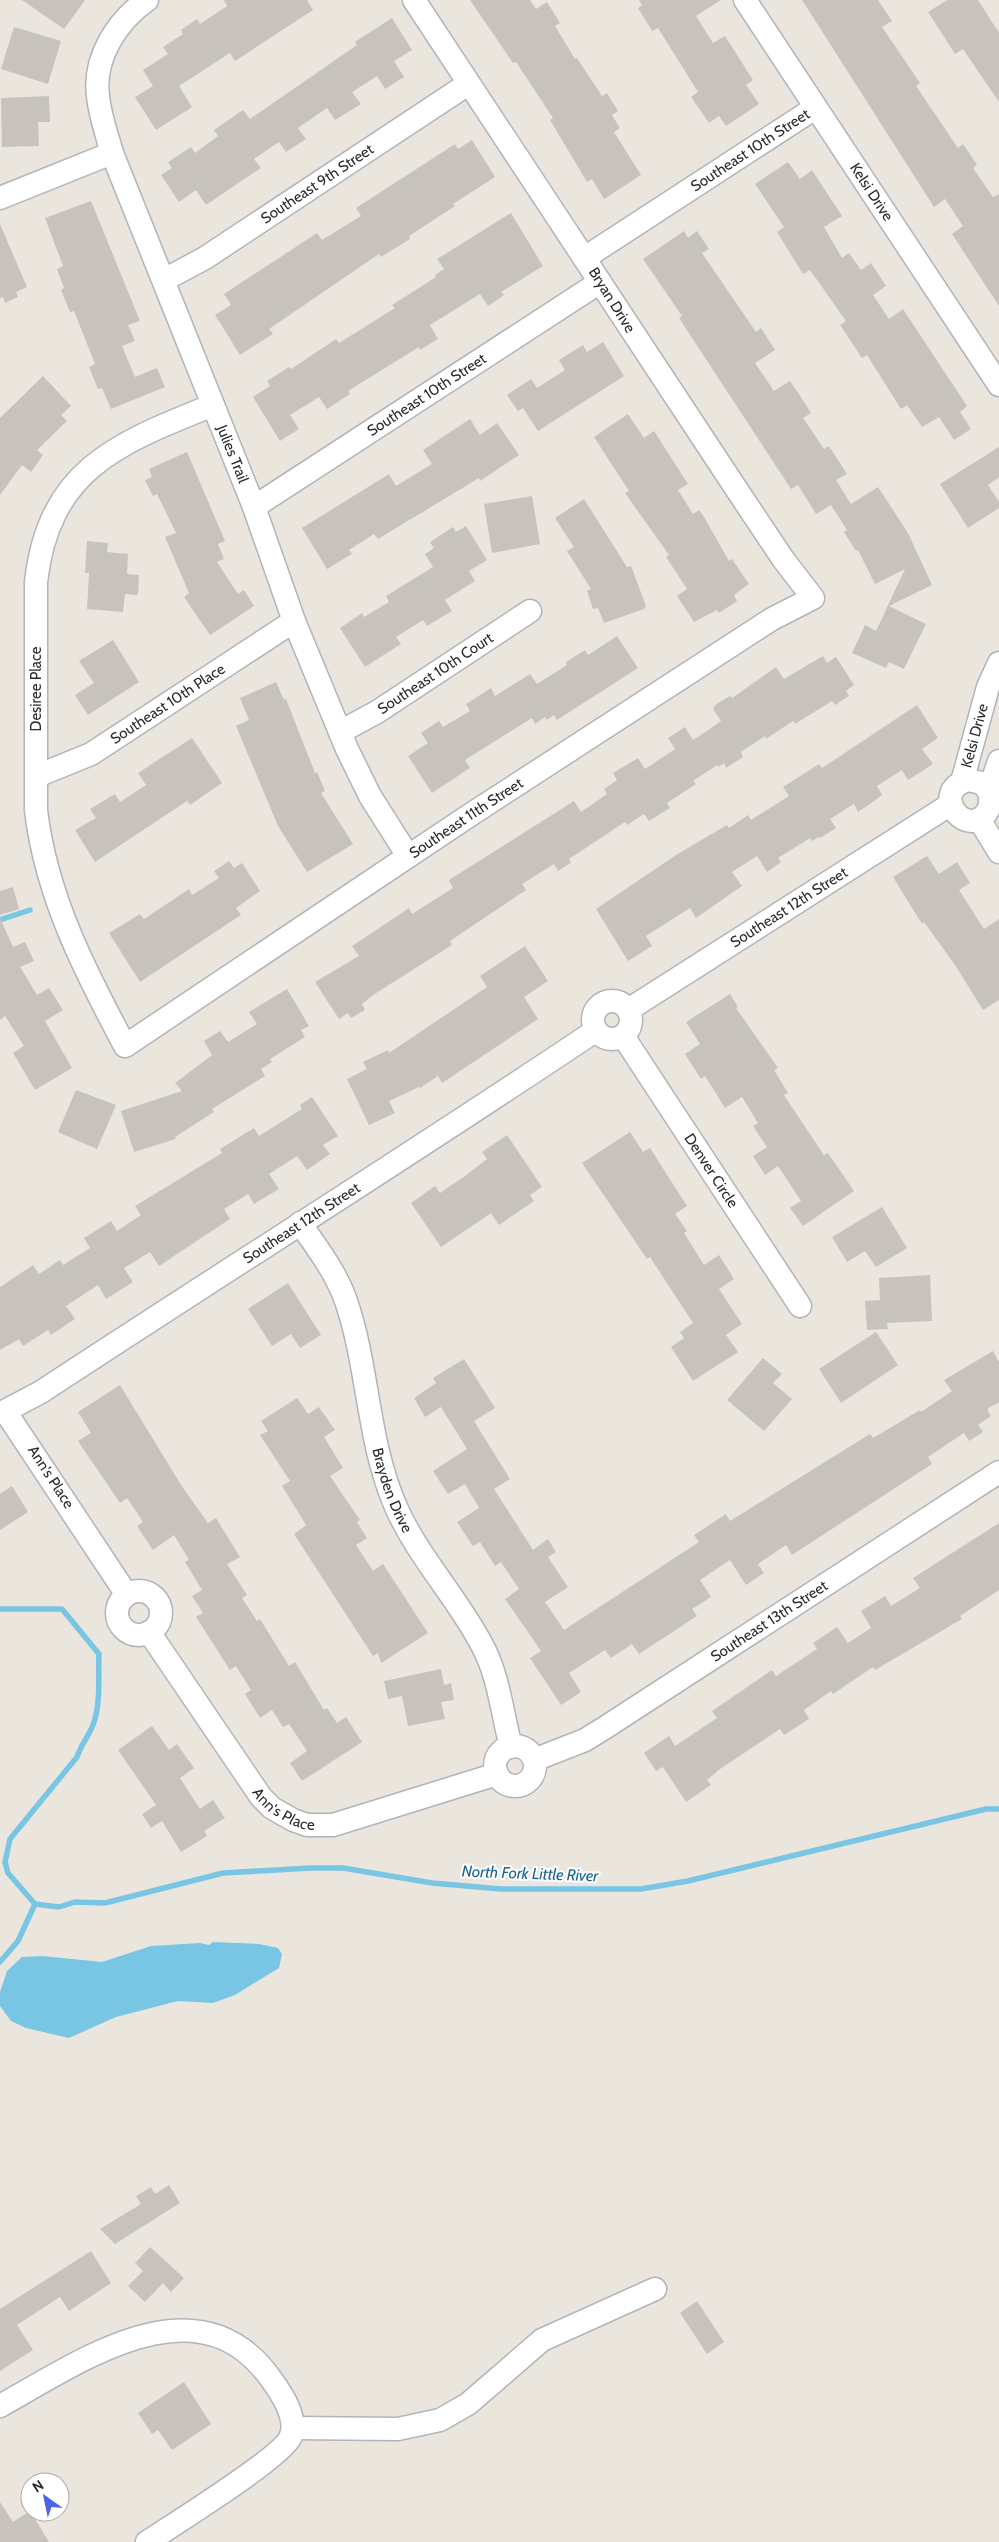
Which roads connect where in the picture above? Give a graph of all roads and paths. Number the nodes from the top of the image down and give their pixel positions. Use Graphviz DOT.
graph roads {
  1 [pos="147,0"];
  2 [pos="414,0"];
  3 [pos="745,0"];
  4 [pos="468,84"];
  5 [pos="815,108"];
  6 [pos="112,153"];
  7 [pos="0,198"];
  8 [pos="586,257"];
  9 [pos="164,280"];
  10 [pos="600,282"];
  11 [pos="999,385"];
  12 [pos="213,406"];
  13 [pos="254,507"];
  14 [pos="813,598"];
  15 [pos="530,611"];
  16 [pos="294,621"];
  17 [pos="999,663"];
  18 [pos="340,732"];
  19 [pos="999,761"];
  20 [pos="37,776"];
  21 [pos="962,782"];
  22 [pos="990,793"];
  23 [pos="951,804"];
  24 [pos="979,819"];
  25 [pos="999,852"];
  26 [pos="408,856"];
  27 [pos="628,1010"];
  28 [pos="595,1031"];
  29 [pos="623,1036"];
  30 [pos="125,1046"];
  31 [pos="300,1223"];
  32 [pos="800,1306"];
  33 [pos="6,1411"];
  34 [pos="999,1472"];
  35 [pos="127,1595"];
  36 [pos="149,1632"];
  37 [pos="511,1747"];
  38 [pos="534,1760"];
  39 [pos="496,1774"];
  40 [pos="655,2289"];
  41 [pos="0,2406"];
  42 [pos="293,2428"];
  43 [pos="147,2542"];
  1 -- 6 [label="street, Julies Trail"];
  2 -- 4 [label="street, Bryan Drive"];
  3 -- 5 [label="street, Kelsi Drive"];
  4 -- 8 [label="street, Bryan Drive"];
  4 -- 9 [label="street, Southeast 9th Street"];
  5 -- 8 [label="street, Southeast 10th Street"];
  5 -- 11 [label="street, Kelsi Drive"];
  6 -- 7 [label="street"];
  6 -- 9 [label="street, Julies Trail"];
  8 -- 10 [label="street, Bryan Drive"];
  9 -- 12 [label="street, Julies Trail"];
  10 -- 13 [label="street, Southeast 10th Street"];
  10 -- 14 [label="street, Bryan Drive"];
  12 -- 13 [label="street, Julies Trail"];
  12 -- 20 [label="street, Desiree Place"];
  13 -- 16 [label="street, Julies Trail"];
  14 -- 26 [label="street, Southeast 11th Street"];
  15 -- 18 [label="street, Southeast 10th Court"];
  16 -- 18 [label="street, Julies Trail"];
  16 -- 20 [label="street, Southeast 10th Place"];
  17 -- 21 [label="street, Kelsi Drive"];
  18 -- 26 [label="street, Julies Trail"];
  19 -- 22 [label="street, Kelsi Drive"];
  20 -- 30 [label="street, Desiree Place"];
  21 -- 22 [label="street"];
  21 -- 23 [label="street"];
  22 -- 24 [label="street"];
  23 -- 24 [label="street"];
  23 -- 27 [label="street, Southeast 12th Street"];
  24 -- 25 [label="street"];
  26 -- 30 [label="street, Southeast 11th Street"];
  27 -- 28 [label="street"];
  27 -- 29 [label="street"];
  28 -- 29 [label="street"];
  28 -- 31 [label="street, Southeast 12th Street"];
  29 -- 32 [label="street, Denver Circle"];
  31 -- 33 [label="street, Southeast 12th Street"];
  31 -- 37 [label="street, Brayden Drive"];
  33 -- 35 [label="street, Ann's Place"];
  34 -- 38 [label="street, Southeast 13th Street"];
  35 -- 36 [label="street"];
  35 -- 36 [label="street"];
  36 -- 39 [label="street, Ann's Place"];
  37 -- 38 [label="street"];
  37 -- 39 [label="street"];
  38 -- 39 [label="street"];
  40 -- 42 [label="street"];
  41 -- 42 [label="street"];
  42 -- 43 [label="street"];
}
